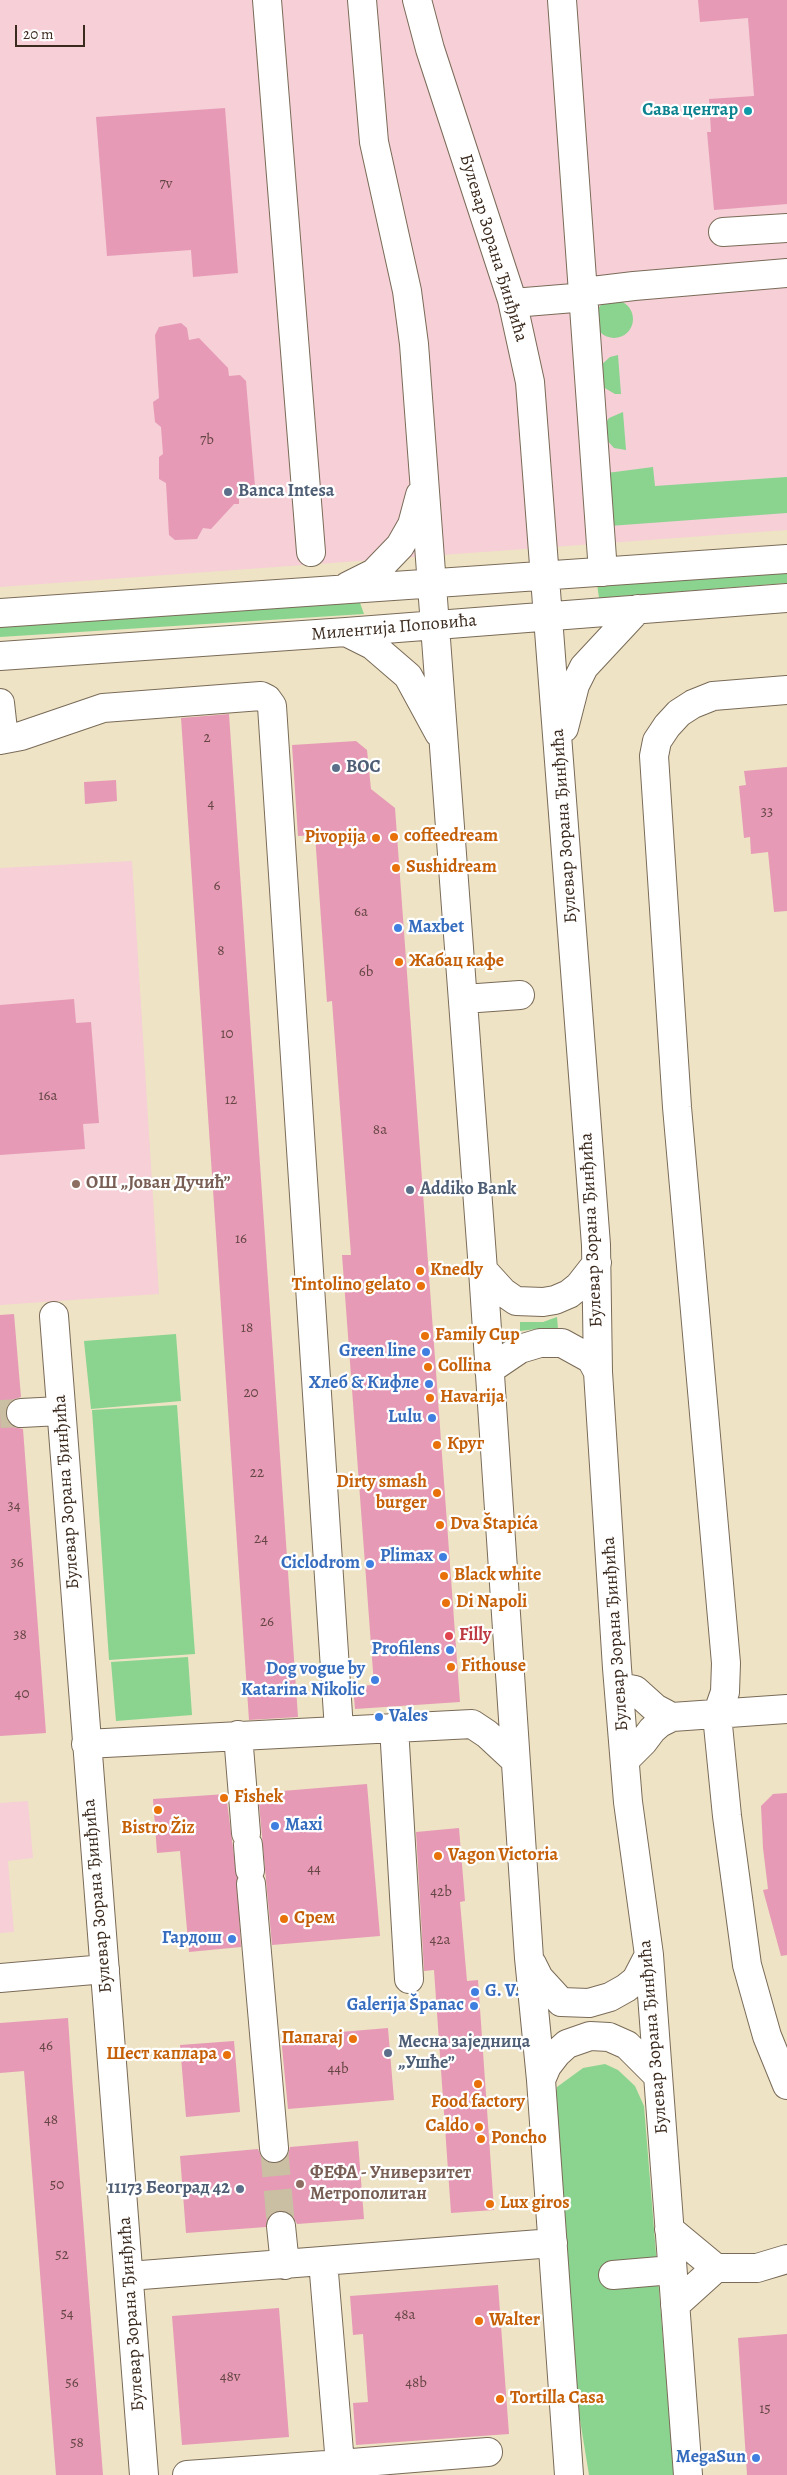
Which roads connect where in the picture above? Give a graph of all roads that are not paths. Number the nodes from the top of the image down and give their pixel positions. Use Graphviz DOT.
graph roads {
  1 [pos="267,0"];
  2 [pos="362,0"];
  3 [pos="418,0"];
  4 [pos="562,0"];
  5 [pos="787,228"];
  6 [pos="723,232"];
  7 [pos="787,273"];
  8 [pos="584,292"];
  9 [pos="511,297"];
  10 [pos="423,460"];
  11 [pos="311,552"];
  12 [pos="787,559"];
  13 [pos="604,572"];
  14 [pos="545,576"];
  15 [pos="433,584"];
  16 [pos="337,590"];
  17 [pos="787,598"];
  18 [pos="638,609"];
  19 [pos="0,613"];
  20 [pos="548,615"];
  21 [pos="436,625"];
  22 [pos="346,632"];
  23 [pos="0,656"];
  24 [pos="787,690"];
  25 [pos="0,703"];
  26 [pos="2,739"];
  27 [pos="445,746"];
  28 [pos="559,746"];
  29 [pos="520,995"];
  30 [pos="464,999"];
  31 [pos="597,1263"];
  32 [pos="483,1270"];
  33 [pos="54,1316"];
  34 [pos="490,1370"];
  35 [pos="598,1372"];
  36 [pos="60,1410"];
  37 [pos="21,1413"];
  38 [pos="511,1686"];
  39 [pos="619,1687"];
  40 [pos="787,1709"];
  41 [pos="717,1715"];
  42 [pos="672,1718"];
  43 [pos="472,1724"];
  44 [pos="394,1727"];
  45 [pos="339,1730"];
  46 [pos="238,1735"];
  47 [pos="86,1744"];
  48 [pos="626,1759"];
  49 [pos="516,1760"];
  50 [pos="649,1955"];
  51 [pos="530,1958"];
  52 [pos="105,1969"];
  53 [pos="0,1978"];
  54 [pos="409,1979"];
  55 [pos="658,2076"];
  56 [pos="541,2080"];
  57 [pos="787,2086"];
  58 [pos="274,2148"];
  59 [pos="281,2226"];
  60 [pos="669,2229"];
  61 [pos="553,2243"];
  62 [pos="787,2258"];
  63 [pos="323,2262"];
  64 [pos="285,2264"];
  65 [pos="716,2268"];
  66 [pos="672,2270"];
  67 [pos="613,2275"];
  68 [pos="129,2276"];
  69 [pos="675,2305"];
  70 [pos="488,2452"];
  71 [pos="341,2470"];
  72 [pos="144,2475"];
  73 [pos="187,2475"];
  74 [pos="570,2475"];
  75 [pos="688,2475"];
  1 -- 11 [label="street"];
  2 -- 10 [label="street"];
  3 -- 9 [label="street, Булевар Зорана Ђинђића"];
  4 -- 8 [label="street"];
  5 -- 6 [label="street"];
  7 -- 8 [label="street"];
  8 -- 9 [label="street"];
  8 -- 13 [label="street"];
  9 -- 14 [label="street, Булевар Зорана Ђинђића"];
  10 -- 15 [label="street"];
  10 -- 16 [label="street"];
  12 -- 13 [label="street"];
  13 -- 14 [label="street"];
  14 -- 15 [label="street"];
  14 -- 20 [label="street, Булевар Зорана Ђинђића"];
  15 -- 16 [label="street"];
  15 -- 21 [label="street"];
  16 -- 19 [label="street"];
  17 -- 18 [label="street, Милентија Поповића"];
  18 -- 20 [label="street, Милентија Поповића"];
  18 -- 28 [label="street"];
  20 -- 21 [label="street, Милентија Поповића"];
  20 -- 28 [label="street, Булевар Зорана Ђинђића"];
  21 -- 22 [label="street, Милентија Поповића"];
  21 -- 27 [label="street"];
  22 -- 23 [label="street, Милентија Поповића"];
  22 -- 27 [label="street"];
  24 -- 41 [label="street"];
  25 -- 26 [label="street"];
  26 -- 45 [label="street"];
  27 -- 30 [label="street"];
  28 -- 31 [label="street, Булевар Зорана Ђинђића"];
  29 -- 30 [label="street"];
  30 -- 32 [label="street"];
  31 -- 32 [label="street"];
  31 -- 35 [label="street, Булевар Зорана Ђинђића"];
  32 -- 34 [label="street"];
  33 -- 36 [label="street, Булевар Зорана Ђинђића"];
  34 -- 35 [label="street"];
  34 -- 38 [label="street"];
  35 -- 39 [label="street, Булевар Зорана Ђинђића"];
  36 -- 37 [label="street"];
  36 -- 47 [label="street, Булевар Зорана Ђинђића"];
  38 -- 43 [label="street"];
  38 -- 49 [label="street"];
  39 -- 42 [label="street"];
  39 -- 48 [label="street, Булевар Зорана Ђинђића"];
  40 -- 41 [label="street"];
  41 -- 42 [label="street"];
  41 -- 57 [label="street"];
  42 -- 48 [label="street"];
  43 -- 44 [label="street"];
  43 -- 49 [label="street"];
  44 -- 45 [label="street"];
  44 -- 54 [label="street"];
  45 -- 46 [label="street"];
  46 -- 47 [label="street"];
  46 -- 58 [label="street"];
  47 -- 52 [label="street, Булевар Зорана Ђинђића"];
  48 -- 50 [label="street, Булевар Зорана Ђинђића"];
  49 -- 51 [label="street"];
  50 -- 51 [label="street"];
  50 -- 55 [label="street, Булевар Зорана Ђинђића"];
  51 -- 56 [label="street"];
  52 -- 53 [label="street"];
  52 -- 68 [label="street, Булевар Зорана Ђинђића"];
  55 -- 56 [label="street"];
  55 -- 60 [label="street, Булевар Зорана Ђинђића"];
  56 -- 61 [label="street"];
  59 -- 64 [label="street"];
  60 -- 65 [label="street"];
  60 -- 66 [label="street, Булевар Зорана Ђинђића"];
  61 -- 63 [label="street"];
  61 -- 74 [label="street"];
  62 -- 65 [label="street"];
  63 -- 64 [label="street"];
  63 -- 71 [label="street"];
  64 -- 68 [label="street"];
  65 -- 69 [label="street"];
  66 -- 67 [label="street"];
  66 -- 69 [label="street, Булевар Зорана Ђинђића"];
  68 -- 72 [label="street, Булевар Зорана Ђинђића"];
  69 -- 75 [label="street, Булевар Зорана Ђинђића"];
  70 -- 71 [label="street"];
  71 -- 73 [label="street"];
}
